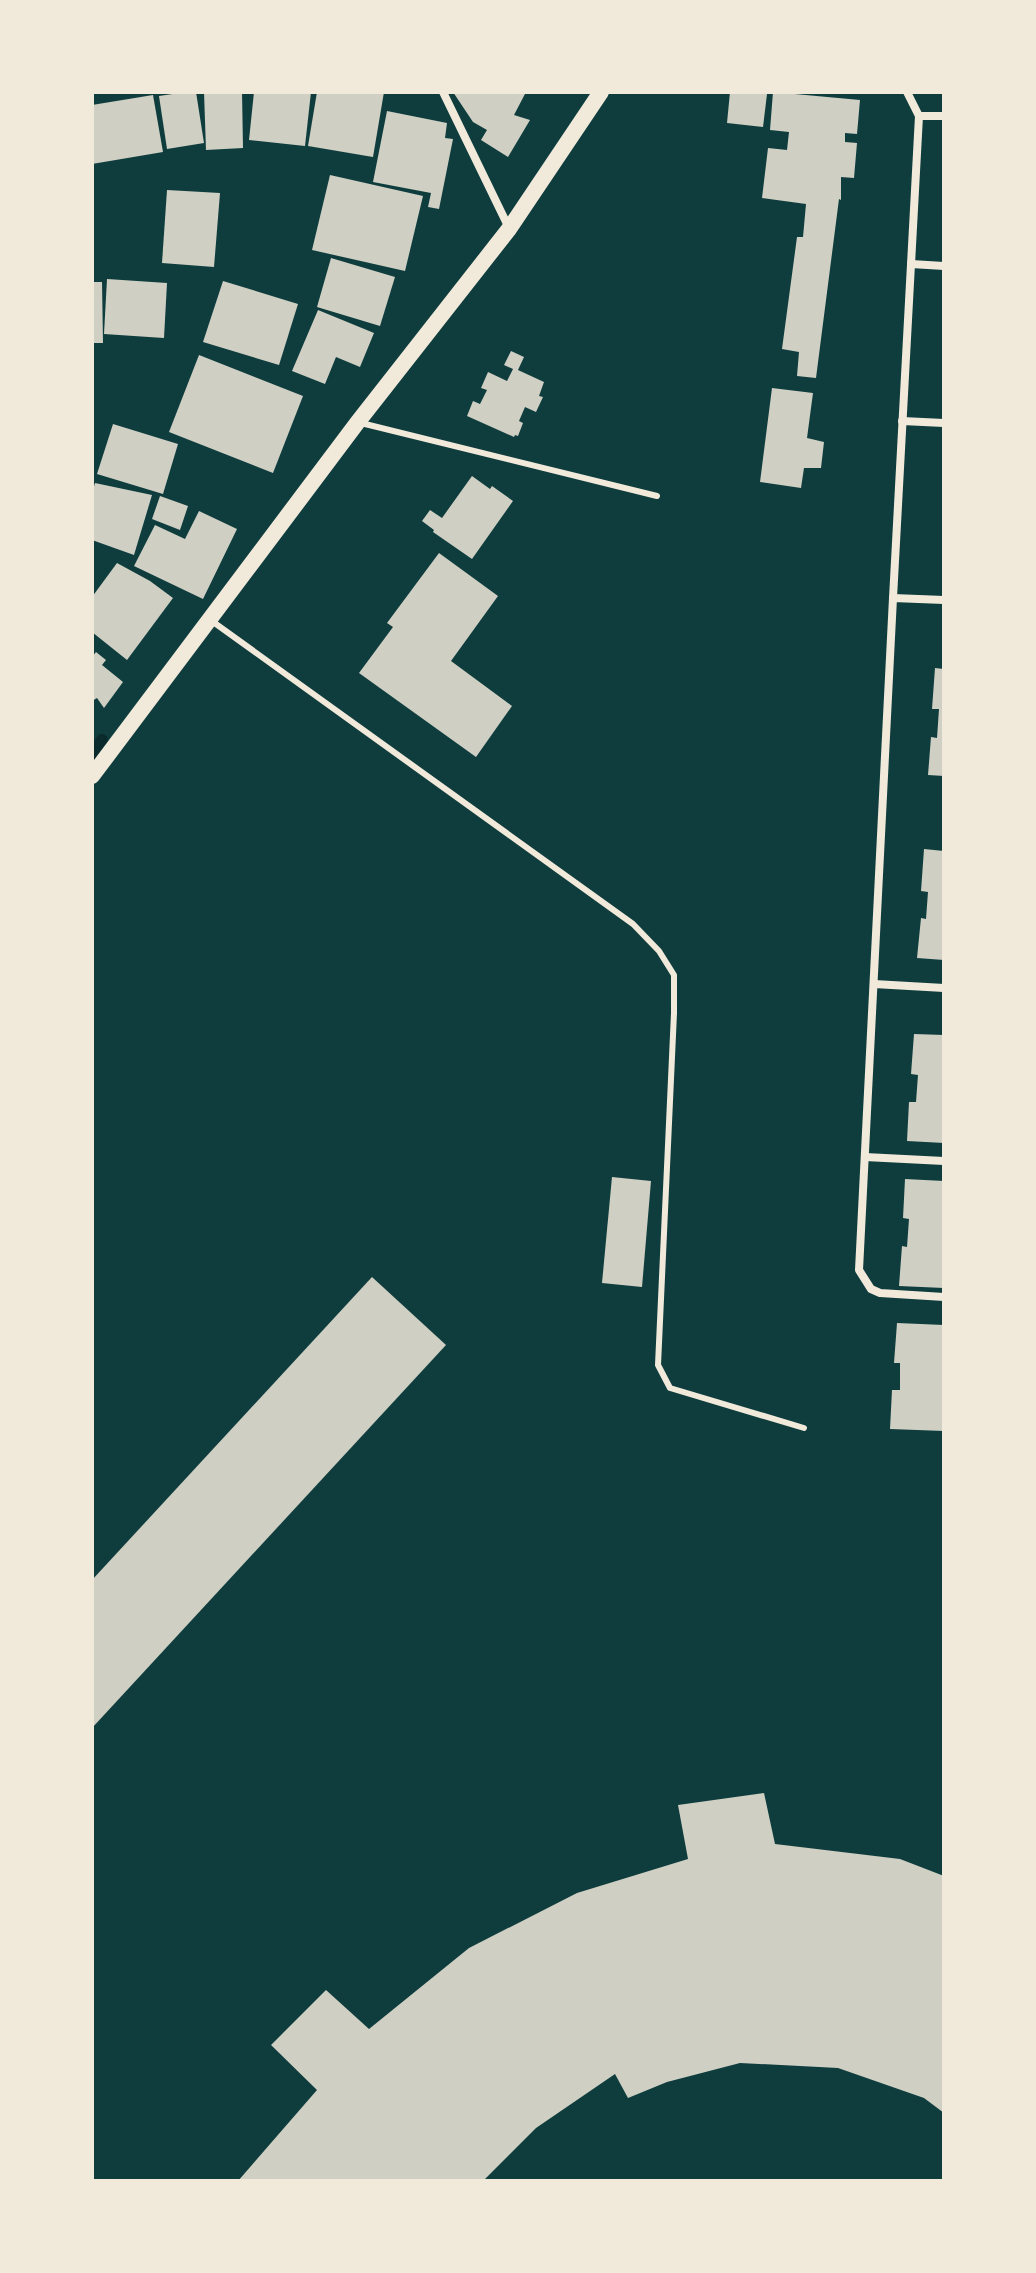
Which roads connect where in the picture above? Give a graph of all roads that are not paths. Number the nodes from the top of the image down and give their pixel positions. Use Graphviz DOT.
graph roads {
  1 [pos="443,92"];
  2 [pos="601,92"];
  3 [pos="907,92"];
  4 [pos="919,116"];
  5 [pos="944,116"];
  6 [pos="509,229"];
  7 [pos="911,264"];
  8 [pos="944,266"];
  9 [pos="902,421"];
  10 [pos="357,423"];
  11 [pos="944,423"];
  12 [pos="657,496"];
  13 [pos="893,598"];
  14 [pos="944,600"];
  15 [pos="209,619"];
  16 [pos="92,776"];
  17 [pos="874,984"];
  18 [pos="944,988"];
  19 [pos="865,1157"];
  20 [pos="944,1161"];
  21 [pos="944,1297"];
  22 [pos="804,1428"];
  1 -- 6 [label="street"];
  2 -- 6 [label="main road"];
  3 -- 4 [label="street"];
  4 -- 5 [label="street"];
  4 -- 7 [label="street"];
  6 -- 10 [label="main road"];
  7 -- 8 [label="street"];
  7 -- 9 [label="street"];
  9 -- 11 [label="street"];
  9 -- 13 [label="street"];
  10 -- 12 [label="lane"];
  10 -- 15 [label="main road"];
  13 -- 14 [label="street"];
  13 -- 17 [label="street"];
  15 -- 16 [label="main road"];
  15 -- 22 [label="lane"];
  17 -- 18 [label="street"];
  17 -- 19 [label="street"];
  19 -- 20 [label="street"];
  19 -- 21 [label="street"];
}
